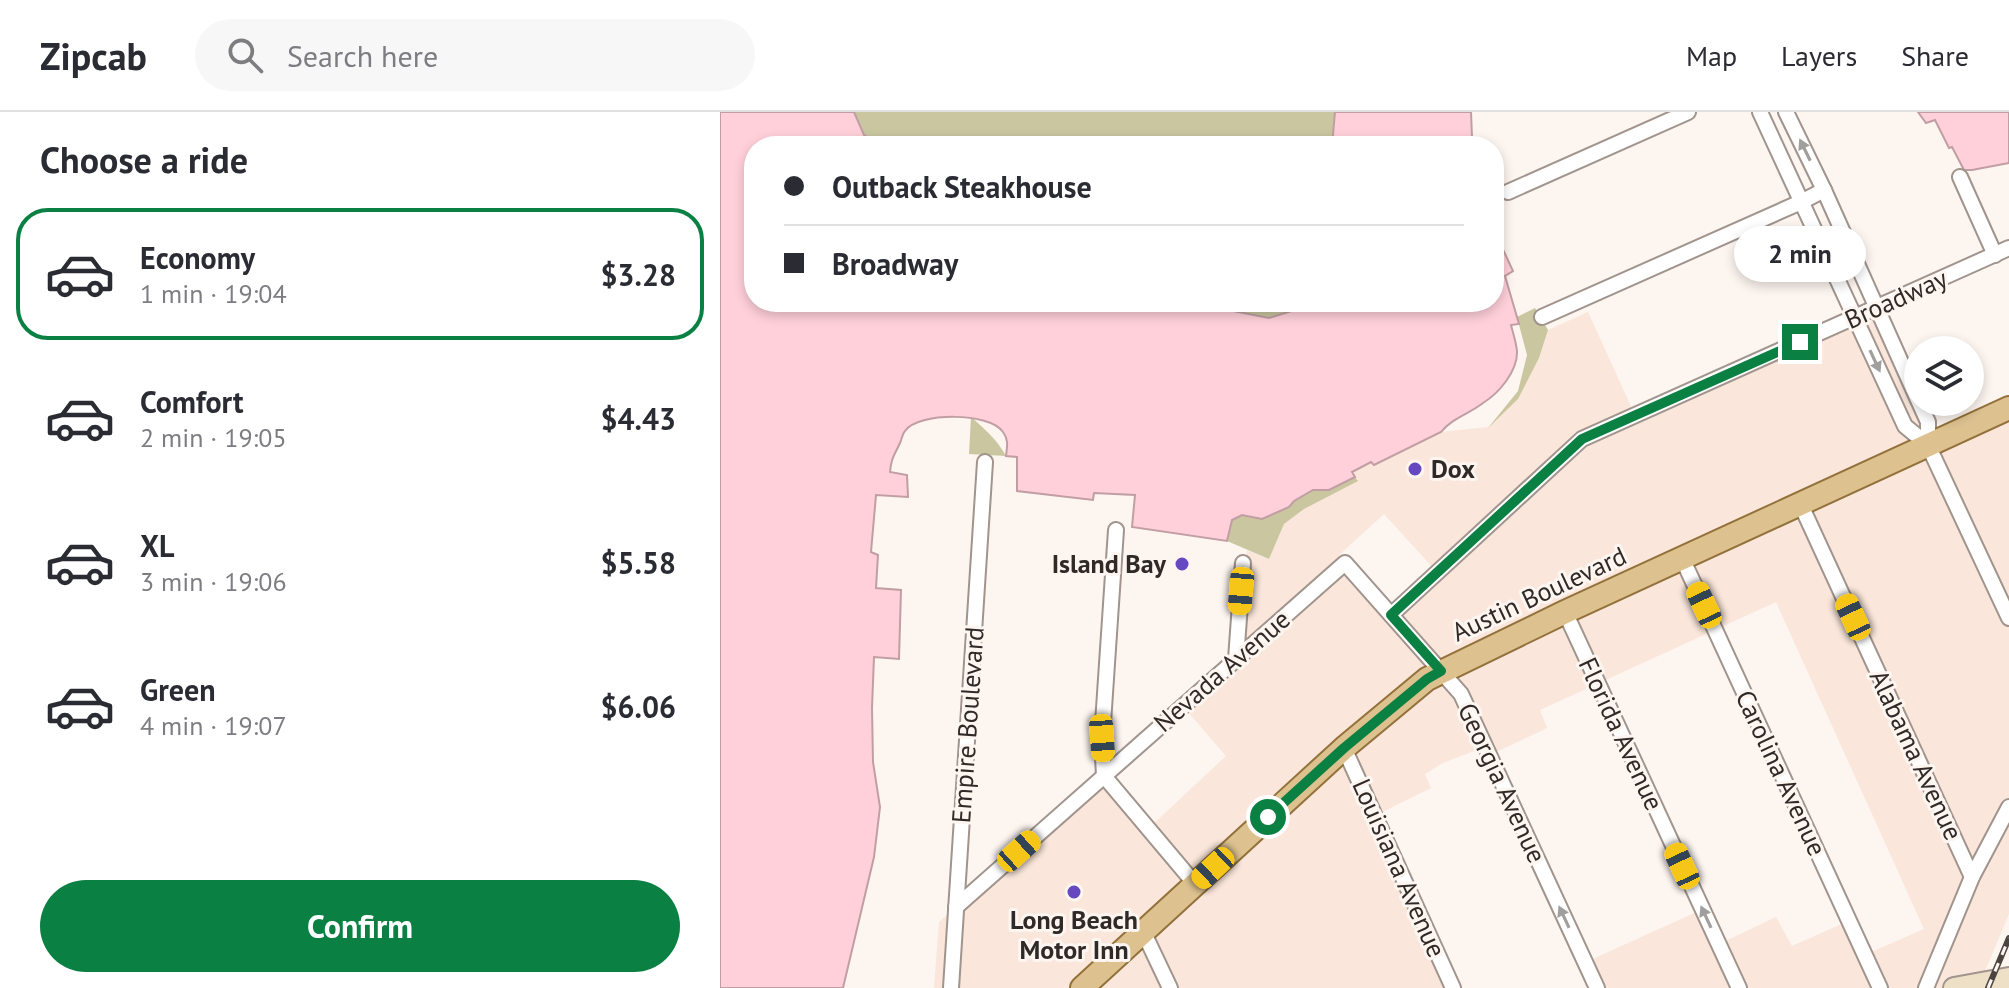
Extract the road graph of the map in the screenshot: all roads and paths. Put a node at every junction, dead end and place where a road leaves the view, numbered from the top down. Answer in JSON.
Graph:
{"nodes":[{"id":1,"x":1688,"y":112,"type":"edge"},
{"id":2,"x":1760,"y":112,"type":"edge"},
{"id":3,"x":1786,"y":112,"type":"edge"},
{"id":4,"x":1960,"y":177,"type":"dead end"},
{"id":5,"x":1824,"y":190,"type":"junction"},
{"id":6,"x":1508,"y":192,"type":"dead end"},
{"id":7,"x":1801,"y":202,"type":"junction"},
{"id":8,"x":2002,"y":251,"type":"edge"},
{"id":9,"x":1876,"y":307,"type":"junction"},
{"id":10,"x":1542,"y":317,"type":"dead end"},
{"id":11,"x":1855,"y":317,"type":"junction"},
{"id":12,"x":1904,"y":370,"type":"edge"},
{"id":13,"x":2009,"y":408,"type":"edge"},
{"id":14,"x":1925,"y":416,"type":"edge"},
{"id":15,"x":1928,"y":445,"type":"junction"},
{"id":16,"x":985,"y":462,"type":"dead end"},
{"id":17,"x":1800,"y":503,"type":"junction"},
{"id":18,"x":1116,"y":530,"type":"dead end"},
{"id":19,"x":1682,"y":558,"type":"junction"},
{"id":20,"x":1243,"y":563,"type":"dead end"},
{"id":21,"x":1345,"y":563,"type":"joint"},
{"id":22,"x":1565,"y":612,"type":"junction"},
{"id":23,"x":1391,"y":615,"type":"junction"},
{"id":24,"x":2009,"y":618,"type":"edge"},
{"id":25,"x":1236,"y":659,"type":"junction"},
{"id":26,"x":1441,"y":671,"type":"junction"},
{"id":27,"x":1344,"y":748,"type":"junction"},
{"id":28,"x":1104,"y":776,"type":"junction"},
{"id":29,"x":2009,"y":807,"type":"edge"},
{"id":30,"x":1972,"y":877,"type":"junction"},
{"id":31,"x":1195,"y":884,"type":"junction"},
{"id":32,"x":956,"y":907,"type":"junction"},
{"id":33,"x":1143,"y":931,"type":"junction"},
{"id":34,"x":2009,"y":978,"type":"edge"},
{"id":35,"x":951,"y":988,"type":"edge"},
{"id":36,"x":1082,"y":988,"type":"edge"},
{"id":37,"x":1170,"y":988,"type":"edge"},
{"id":38,"x":1453,"y":988,"type":"edge"},
{"id":39,"x":1597,"y":988,"type":"edge"},
{"id":40,"x":1739,"y":988,"type":"edge"},
{"id":41,"x":1880,"y":988,"type":"edge"},
{"id":42,"x":1926,"y":988,"type":"edge"},
{"id":43,"x":1954,"y":988,"type":"edge"}],
"edges":[{"from":1,"to":6,"type":"street"},
{"from":2,"to":7,"type":"street"},
{"from":5,"to":3,"type":"street","one_way":true},
{"from":4,"to":8,"type":"street"},
{"from":5,"to":7,"type":"street"},
{"from":5,"to":9,"type":"street"},
{"from":7,"to":10,"type":"street"},
{"from":7,"to":11,"type":"street"},
{"from":8,"to":9,"type":"street","name":"Broadway"},
{"from":9,"to":11,"type":"street","name":"Broadway"},
{"from":9,"to":12,"type":"street"},
{"from":11,"to":15,"type":"street","one_way":true},
{"from":11,"to":23,"type":"street","name":"Broadway"},
{"from":13,"to":15,"type":"main road","name":"Austin Boulevard"},
{"from":14,"to":15,"type":"street"},
{"from":15,"to":17,"type":"main road","name":"Austin Boulevard"},
{"from":15,"to":24,"type":"street"},
{"from":16,"to":32,"type":"street","name":"Empire Boulevard"},
{"from":17,"to":19,"type":"main road","name":"Austin Boulevard"},
{"from":17,"to":30,"type":"street","name":"Alabama Avenue"},
{"from":18,"to":28,"type":"street"},
{"from":19,"to":22,"type":"main road","name":"Austin Boulevard"},
{"from":19,"to":41,"type":"street","name":"Carolina Avenue"},
{"from":20,"to":25,"type":"street"},
{"from":21,"to":23,"type":"street","name":"Georgia Avenue"},
{"from":21,"to":25,"type":"street","name":"Nevada Avenue"},
{"from":22,"to":26,"type":"main road","name":"Austin Boulevard"},
{"from":40,"to":22,"type":"street","name":"Florida Avenue","one_way":true},
{"from":23,"to":26,"type":"street","name":"Georgia Avenue"},
{"from":25,"to":28,"type":"street","name":"Nevada Avenue"},
{"from":26,"to":27,"type":"main road","name":"Austin Boulevard"},
{"from":39,"to":26,"type":"street","name":"Georgia Avenue","one_way":true},
{"from":27,"to":31,"type":"main road","name":"Austin Boulevard"},
{"from":27,"to":38,"type":"street","name":"Louisiana Avenue"},
{"from":28,"to":31,"type":"street"},
{"from":28,"to":32,"type":"street","name":"Nevada Avenue"},
{"from":29,"to":30,"type":"street"},
{"from":30,"to":42,"type":"street"},
{"from":31,"to":33,"type":"main road","name":"Austin Boulevard"},
{"from":32,"to":35,"type":"street","name":"Empire Boulevard"},
{"from":33,"to":36,"type":"main road","name":"Austin Boulevard"},
{"from":33,"to":37,"type":"street"},
{"from":34,"to":43,"type":"main road"}]}
